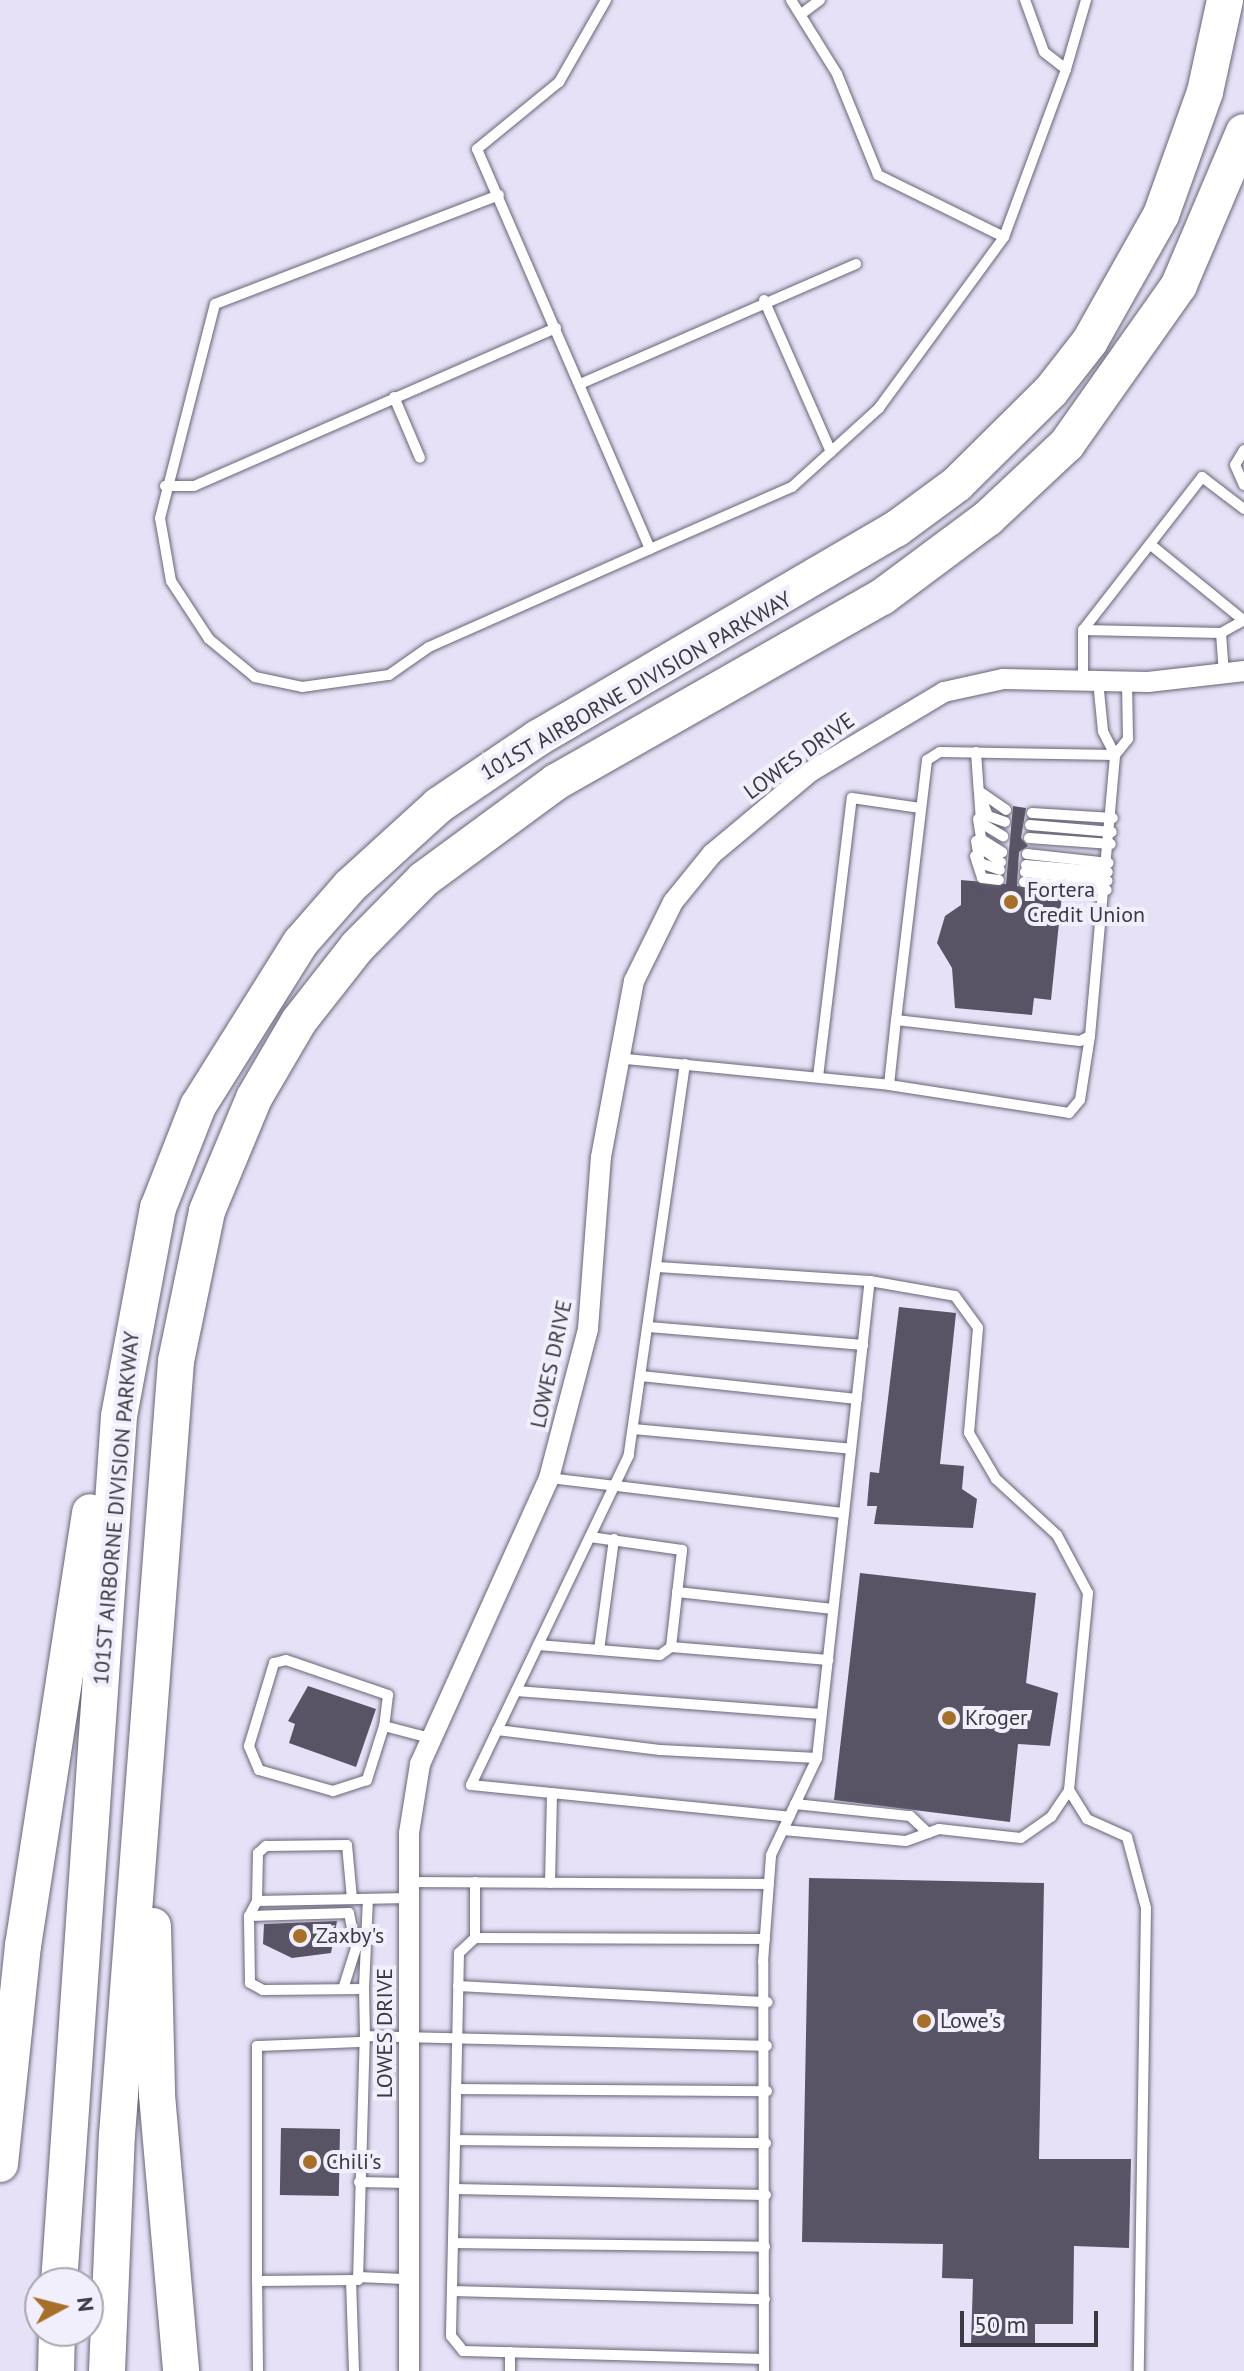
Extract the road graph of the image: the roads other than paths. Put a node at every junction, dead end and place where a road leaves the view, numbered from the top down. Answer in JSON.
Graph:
{"nodes":[{"id":1,"x":606,"y":0,"type":"edge"},
{"id":2,"x":791,"y":0,"type":"edge"},
{"id":3,"x":820,"y":0,"type":"edge"},
{"id":4,"x":1025,"y":0,"type":"edge"},
{"id":5,"x":1086,"y":0,"type":"edge"},
{"id":6,"x":1225,"y":0,"type":"edge"},
{"id":7,"x":804,"y":12,"type":"junction"},
{"id":8,"x":1066,"y":69,"type":"junction"},
{"id":9,"x":1244,"y":132,"type":"edge"},
{"id":10,"x":499,"y":195,"type":"junction"},
{"id":11,"x":1004,"y":237,"type":"junction"},
{"id":12,"x":856,"y":264,"type":"dead end"},
{"id":13,"x":764,"y":300,"type":"junction"},
{"id":14,"x":556,"y":328,"type":"junction"},
{"id":15,"x":580,"y":384,"type":"junction"},
{"id":16,"x":394,"y":397,"type":"junction"},
{"id":17,"x":1244,"y":450,"type":"edge"},
{"id":18,"x":831,"y":452,"type":"junction"},
{"id":19,"x":420,"y":458,"type":"dead end"},
{"id":20,"x":1244,"y":485,"type":"edge"},
{"id":21,"x":165,"y":486,"type":"junction"},
{"id":22,"x":1244,"y":509,"type":"edge"},
{"id":23,"x":1151,"y":545,"type":"junction"},
{"id":24,"x":650,"y":549,"type":"junction"},
{"id":25,"x":1243,"y":619,"type":"edge"},
{"id":26,"x":1083,"y":630,"type":"junction"},
{"id":27,"x":1221,"y":633,"type":"junction"},
{"id":28,"x":1234,"y":674,"type":"edge"},
{"id":29,"x":1091,"y":680,"type":"junction"},
{"id":30,"x":1127,"y":681,"type":"junction"},
{"id":31,"x":976,"y":752,"type":"junction"},
{"id":32,"x":1115,"y":755,"type":"junction"},
{"id":33,"x":979,"y":791,"type":"junction"},
{"id":34,"x":920,"y":808,"type":"junction"},
{"id":35,"x":978,"y":810,"type":"junction"},
{"id":36,"x":1006,"y":810,"type":"dead end"},
{"id":37,"x":1032,"y":813,"type":"dead end"},
{"id":38,"x":1113,"y":818,"type":"junction"},
{"id":39,"x":1005,"y":822,"type":"dead end"},
{"id":40,"x":1030,"y":825,"type":"dead end"},
{"id":41,"x":1112,"y":832,"type":"junction"},
{"id":42,"x":976,"y":836,"type":"junction"},
{"id":43,"x":1003,"y":836,"type":"dead end"},
{"id":44,"x":1029,"y":838,"type":"dead end"},
{"id":45,"x":1111,"y":844,"type":"junction"},
{"id":46,"x":1108,"y":876,"type":"junction"},
{"id":47,"x":896,"y":1020,"type":"junction"},
{"id":48,"x":1090,"y":1036,"type":"junction"},
{"id":49,"x":614,"y":1058,"type":"junction"},
{"id":50,"x":685,"y":1064,"type":"junction"},
{"id":51,"x":818,"y":1077,"type":"junction"},
{"id":52,"x":889,"y":1085,"type":"junction"},
{"id":53,"x":658,"y":1267,"type":"junction"},
{"id":54,"x":870,"y":1281,"type":"junction"},
{"id":55,"x":131,"y":1327,"type":"junction"},
{"id":56,"x":649,"y":1327,"type":"junction"},
{"id":57,"x":863,"y":1345,"type":"junction"},
{"id":58,"x":641,"y":1376,"type":"junction"},
{"id":59,"x":857,"y":1399,"type":"junction"},
{"id":60,"x":633,"y":1429,"type":"junction"},
{"id":61,"x":851,"y":1449,"type":"junction"},
{"id":62,"x":549,"y":1478,"type":"junction"},
{"id":63,"x":617,"y":1480,"type":"junction"},
{"id":64,"x":844,"y":1513,"type":"junction"},
{"id":65,"x":162,"y":1528,"type":"junction"},
{"id":66,"x":590,"y":1537,"type":"junction"},
{"id":67,"x":614,"y":1539,"type":"junction"},
{"id":68,"x":677,"y":1592,"type":"junction"},
{"id":69,"x":833,"y":1609,"type":"junction"},
{"id":70,"x":538,"y":1645,"type":"junction"},
{"id":71,"x":671,"y":1647,"type":"junction"},
{"id":72,"x":599,"y":1650,"type":"junction"},
{"id":73,"x":828,"y":1660,"type":"junction"},
{"id":74,"x":516,"y":1691,"type":"junction"},
{"id":75,"x":821,"y":1714,"type":"junction"},
{"id":76,"x":384,"y":1726,"type":"junction"},
{"id":77,"x":497,"y":1730,"type":"junction"},
{"id":78,"x":430,"y":1738,"type":"junction"},
{"id":79,"x":817,"y":1758,"type":"junction"},
{"id":80,"x":1069,"y":1790,"type":"junction"},
{"id":81,"x":552,"y":1793,"type":"junction"},
{"id":82,"x":795,"y":1804,"type":"junction"},
{"id":83,"x":789,"y":1817,"type":"junction"},
{"id":84,"x":783,"y":1830,"type":"junction"},
{"id":85,"x":933,"y":1831,"type":"junction"},
{"id":86,"x":475,"y":1882,"type":"junction"},
{"id":87,"x":550,"y":1883,"type":"junction"},
{"id":88,"x":769,"y":1884,"type":"junction"},
{"id":89,"x":409,"y":1890,"type":"junction"},
{"id":90,"x":352,"y":1899,"type":"junction"},
{"id":91,"x":368,"y":1899,"type":"junction"},
{"id":92,"x":257,"y":1901,"type":"junction"},
{"id":93,"x":249,"y":1916,"type":"junction"},
{"id":94,"x":475,"y":1938,"type":"junction"},
{"id":95,"x":765,"y":1939,"type":"junction"},
{"id":96,"x":458,"y":1986,"type":"junction"},
{"id":97,"x":343,"y":1989,"type":"junction"},
{"id":98,"x":364,"y":1989,"type":"junction"},
{"id":99,"x":768,"y":2002,"type":"junction"},
{"id":100,"x":410,"y":2036,"type":"junction"},
{"id":101,"x":363,"y":2039,"type":"junction"},
{"id":102,"x":457,"y":2039,"type":"junction"},
{"id":103,"x":767,"y":2046,"type":"junction"},
{"id":104,"x":456,"y":2089,"type":"junction"},
{"id":105,"x":767,"y":2091,"type":"junction"},
{"id":106,"x":455,"y":2140,"type":"junction"},
{"id":107,"x":766,"y":2143,"type":"junction"},
{"id":108,"x":0,"y":2164,"type":"edge"},
{"id":109,"x":359,"y":2182,"type":"junction"},
{"id":110,"x":407,"y":2183,"type":"junction"},
{"id":111,"x":454,"y":2189,"type":"junction"},
{"id":112,"x":766,"y":2195,"type":"junction"},
{"id":113,"x":453,"y":2243,"type":"junction"},
{"id":114,"x":765,"y":2247,"type":"junction"},
{"id":115,"x":60,"y":2267,"type":"edge"},
{"id":116,"x":355,"y":2278,"type":"junction"},
{"id":117,"x":404,"y":2279,"type":"junction"},
{"id":118,"x":257,"y":2281,"type":"junction"},
{"id":119,"x":452,"y":2291,"type":"junction"},
{"id":120,"x":765,"y":2299,"type":"junction"},
{"id":121,"x":177,"y":2313,"type":"junction"},
{"id":122,"x":57,"y":2347,"type":"edge"},
{"id":123,"x":510,"y":2352,"type":"junction"},
{"id":124,"x":764,"y":2365,"type":"edge"},
{"id":125,"x":56,"y":2371,"type":"edge"},
{"id":126,"x":107,"y":2371,"type":"edge"},
{"id":127,"x":181,"y":2371,"type":"edge"},
{"id":128,"x":190,"y":2371,"type":"edge"},
{"id":129,"x":258,"y":2371,"type":"edge"},
{"id":130,"x":354,"y":2371,"type":"edge"},
{"id":131,"x":409,"y":2371,"type":"edge"},
{"id":132,"x":510,"y":2371,"type":"edge"},
{"id":133,"x":1139,"y":2371,"type":"edge"}],
"edges":[{"from":1,"to":10,"type":"lane"},
{"from":2,"to":7,"type":"lane"},
{"from":3,"to":7,"type":"lane"},
{"from":4,"to":8,"type":"lane"},
{"from":5,"to":8,"type":"lane"},
{"from":6,"to":55,"type":"highway","name":"101ST AIRBORNE DIVISION PARKWAY"},
{"from":7,"to":11,"type":"lane"},
{"from":8,"to":11,"type":"lane"},
{"from":9,"to":65,"type":"highway","name":"101ST AIRBORNE DIVISION PARKWAY"},
{"from":10,"to":14,"type":"lane"},
{"from":10,"to":21,"type":"lane"},
{"from":11,"to":18,"type":"lane"},
{"from":12,"to":13,"type":"lane"},
{"from":13,"to":15,"type":"lane"},
{"from":13,"to":18,"type":"lane"},
{"from":14,"to":15,"type":"lane"},
{"from":14,"to":16,"type":"lane"},
{"from":15,"to":24,"type":"lane"},
{"from":16,"to":19,"type":"lane"},
{"from":16,"to":21,"type":"lane"},
{"from":17,"to":20,"type":"lane"},
{"from":18,"to":24,"type":"lane"},
{"from":21,"to":24,"type":"lane"},
{"from":22,"to":23,"type":"lane"},
{"from":23,"to":25,"type":"lane"},
{"from":23,"to":26,"type":"lane"},
{"from":25,"to":27,"type":"lane"},
{"from":26,"to":27,"type":"lane"},
{"from":26,"to":29,"type":"lane"},
{"from":27,"to":28,"type":"lane"},
{"from":28,"to":30,"type":"street","name":"LOWES DRIVE"},
{"from":29,"to":30,"type":"street","name":"LOWES DRIVE"},
{"from":29,"to":32,"type":"lane"},
{"from":29,"to":49,"type":"street","name":"LOWES DRIVE"},
{"from":30,"to":32,"type":"lane"},
{"from":31,"to":32,"type":"lane"},
{"from":31,"to":33,"type":"lane"},
{"from":31,"to":34,"type":"lane"},
{"from":32,"to":38,"type":"lane"},
{"from":33,"to":35,"type":"lane"},
{"from":33,"to":36,"type":"lane"},
{"from":33,"to":39,"type":"lane"},
{"from":34,"to":47,"type":"lane"},
{"from":34,"to":51,"type":"lane"},
{"from":35,"to":42,"type":"lane"},
{"from":35,"to":43,"type":"lane"},
{"from":37,"to":38,"type":"lane"},
{"from":38,"to":41,"type":"lane"},
{"from":40,"to":41,"type":"lane"},
{"from":41,"to":45,"type":"lane"},
{"from":42,"to":42,"type":"lane"},
{"from":44,"to":45,"type":"lane"},
{"from":45,"to":46,"type":"lane"},
{"from":46,"to":46,"type":"lane"},
{"from":46,"to":48,"type":"lane"},
{"from":47,"to":48,"type":"lane"},
{"from":47,"to":52,"type":"lane"},
{"from":48,"to":52,"type":"lane"},
{"from":49,"to":50,"type":"lane"},
{"from":49,"to":62,"type":"street","name":"LOWES DRIVE"},
{"from":50,"to":51,"type":"lane"},
{"from":50,"to":53,"type":"lane"},
{"from":51,"to":52,"type":"lane"},
{"from":53,"to":54,"type":"lane"},
{"from":53,"to":56,"type":"lane"},
{"from":54,"to":57,"type":"lane"},
{"from":54,"to":80,"type":"lane"},
{"from":55,"to":108,"type":"highway"},
{"from":55,"to":115,"type":"highway","name":"101ST AIRBORNE DIVISION PARKWAY"},
{"from":56,"to":57,"type":"lane"},
{"from":56,"to":58,"type":"lane"},
{"from":57,"to":59,"type":"lane"},
{"from":58,"to":59,"type":"lane"},
{"from":58,"to":60,"type":"lane"},
{"from":59,"to":61,"type":"lane"},
{"from":60,"to":61,"type":"lane"},
{"from":60,"to":63,"type":"lane"},
{"from":61,"to":64,"type":"lane"},
{"from":62,"to":63,"type":"lane"},
{"from":62,"to":78,"type":"street","name":"LOWES DRIVE"},
{"from":63,"to":64,"type":"lane"},
{"from":63,"to":66,"type":"lane"},
{"from":64,"to":69,"type":"lane"},
{"from":65,"to":121,"type":"highway"},
{"from":65,"to":126,"type":"highway","name":"101ST AIRBORNE DIVISION PARKWAY"},
{"from":66,"to":67,"type":"lane"},
{"from":66,"to":70,"type":"lane"},
{"from":67,"to":68,"type":"lane"},
{"from":67,"to":72,"type":"lane"},
{"from":68,"to":69,"type":"lane"},
{"from":68,"to":71,"type":"lane"},
{"from":69,"to":73,"type":"lane"},
{"from":70,"to":72,"type":"lane"},
{"from":70,"to":74,"type":"lane"},
{"from":71,"to":72,"type":"lane"},
{"from":71,"to":73,"type":"lane"},
{"from":73,"to":75,"type":"lane"},
{"from":74,"to":75,"type":"lane"},
{"from":74,"to":77,"type":"lane"},
{"from":75,"to":79,"type":"lane"},
{"from":76,"to":76,"type":"lane"},
{"from":76,"to":78,"type":"lane"},
{"from":77,"to":79,"type":"lane"},
{"from":77,"to":81,"type":"lane"},
{"from":78,"to":89,"type":"street","name":"LOWES DRIVE"},
{"from":79,"to":82,"type":"lane"},
{"from":80,"to":85,"type":"lane"},
{"from":80,"to":133,"type":"lane"},
{"from":81,"to":83,"type":"lane"},
{"from":81,"to":87,"type":"lane"},
{"from":82,"to":83,"type":"lane"},
{"from":82,"to":85,"type":"lane"},
{"from":83,"to":84,"type":"lane"},
{"from":84,"to":85,"type":"lane"},
{"from":84,"to":88,"type":"lane"},
{"from":86,"to":87,"type":"lane"},
{"from":86,"to":89,"type":"lane"},
{"from":86,"to":94,"type":"lane"},
{"from":87,"to":88,"type":"lane"},
{"from":88,"to":95,"type":"lane"},
{"from":89,"to":91,"type":"lane"},
{"from":89,"to":100,"type":"street","name":"LOWES DRIVE"},
{"from":90,"to":91,"type":"lane"},
{"from":90,"to":92,"type":"lane"},
{"from":90,"to":92,"type":"lane"},
{"from":91,"to":98,"type":"lane"},
{"from":92,"to":93,"type":"lane"},
{"from":93,"to":97,"type":"lane"},
{"from":93,"to":97,"type":"lane"},
{"from":94,"to":95,"type":"lane"},
{"from":94,"to":96,"type":"lane"},
{"from":95,"to":99,"type":"lane"},
{"from":96,"to":99,"type":"lane"},
{"from":96,"to":102,"type":"lane"},
{"from":97,"to":98,"type":"lane"},
{"from":98,"to":101,"type":"lane"},
{"from":99,"to":103,"type":"lane"},
{"from":100,"to":101,"type":"lane"},
{"from":100,"to":102,"type":"lane"},
{"from":100,"to":110,"type":"street","name":"LOWES DRIVE"},
{"from":101,"to":109,"type":"lane"},
{"from":101,"to":118,"type":"lane"},
{"from":102,"to":103,"type":"lane"},
{"from":102,"to":104,"type":"lane"},
{"from":103,"to":105,"type":"lane"},
{"from":104,"to":105,"type":"lane"},
{"from":104,"to":106,"type":"lane"},
{"from":105,"to":107,"type":"lane"},
{"from":106,"to":107,"type":"lane"},
{"from":106,"to":111,"type":"lane"},
{"from":107,"to":112,"type":"lane"},
{"from":109,"to":110,"type":"lane"},
{"from":109,"to":116,"type":"lane"},
{"from":110,"to":117,"type":"street","name":"LOWES DRIVE"},
{"from":111,"to":112,"type":"lane"},
{"from":111,"to":113,"type":"lane"},
{"from":112,"to":114,"type":"lane"},
{"from":113,"to":114,"type":"lane"},
{"from":113,"to":119,"type":"lane"},
{"from":114,"to":120,"type":"lane"},
{"from":116,"to":117,"type":"lane"},
{"from":116,"to":118,"type":"lane"},
{"from":116,"to":130,"type":"lane"},
{"from":117,"to":131,"type":"street","name":"LOWES DRIVE"},
{"from":118,"to":129,"type":"lane"},
{"from":119,"to":120,"type":"lane"},
{"from":119,"to":123,"type":"lane"},
{"from":120,"to":124,"type":"lane"},
{"from":121,"to":127,"type":"highway"},
{"from":121,"to":128,"type":"highway"},
{"from":122,"to":125,"type":"highway"},
{"from":123,"to":124,"type":"lane"},
{"from":123,"to":132,"type":"lane"}]}
